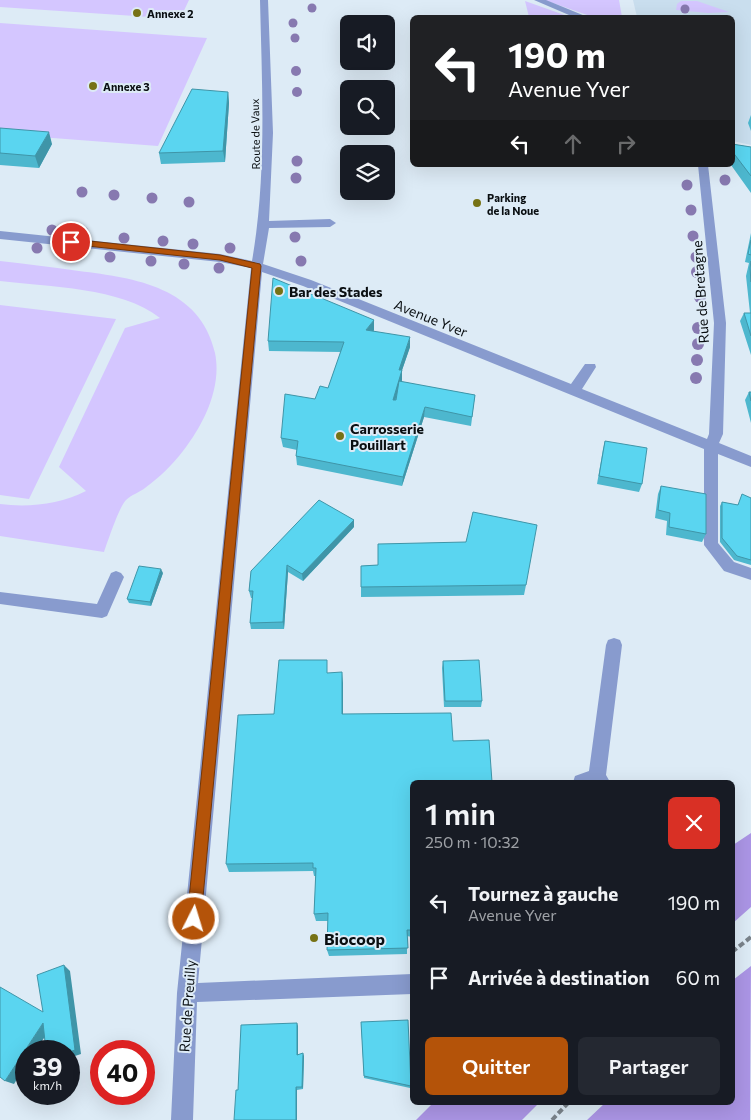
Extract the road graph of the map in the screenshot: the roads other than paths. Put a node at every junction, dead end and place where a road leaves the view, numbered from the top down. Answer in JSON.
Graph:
{"nodes":[{"id":1,"x":264,"y":0,"type":"edge"},
{"id":2,"x":538,"y":0,"type":"edge"},
{"id":3,"x":578,"y":15,"type":"edge"},
{"id":4,"x":703,"y":167,"type":"edge"},
{"id":5,"x":330,"y":223,"type":"dead end"},
{"id":6,"x":264,"y":225,"type":"junction"},
{"id":7,"x":0,"y":235,"type":"edge"},
{"id":8,"x":257,"y":266,"type":"junction"},
{"id":9,"x":590,"y":367,"type":"dead end"},
{"id":10,"x":573,"y":391,"type":"junction"},
{"id":11,"x":711,"y":446,"type":"junction"},
{"id":12,"x":751,"y":462,"type":"edge"},
{"id":13,"x":751,"y":574,"type":"edge"},
{"id":14,"x":116,"y":577,"type":"dead end"},
{"id":15,"x":0,"y":598,"type":"edge"},
{"id":16,"x":614,"y":645,"type":"dead end"},
{"id":17,"x":593,"y":780,"type":"edge"},
{"id":18,"x":410,"y":984,"type":"edge"},
{"id":19,"x":187,"y":993,"type":"junction"},
{"id":20,"x":182,"y":1120,"type":"edge"}],
"edges":[{"from":1,"to":6,"type":"street","name":"Route de Vaux"},
{"from":2,"to":3,"type":"street"},
{"from":4,"to":11,"type":"street","name":"Rue de Bretagne"},
{"from":5,"to":6,"type":"street"},
{"from":6,"to":8,"type":"street","name":"Route de Vaux"},
{"from":7,"to":8,"type":"street","name":"Avenue Yver"},
{"from":8,"to":10,"type":"street","name":"Avenue Yver"},
{"from":8,"to":19,"type":"street","name":"Rue de Preuilly"},
{"from":9,"to":10,"type":"street"},
{"from":10,"to":11,"type":"street","name":"Avenue Yver"},
{"from":11,"to":12,"type":"street","name":"Avenue Yver"},
{"from":11,"to":13,"type":"street","name":"Rue de Bretagne"},
{"from":14,"to":15,"type":"street"},
{"from":16,"to":17,"type":"street"},
{"from":18,"to":19,"type":"street"},
{"from":19,"to":20,"type":"street","name":"Rue de Preuilly"}]}
